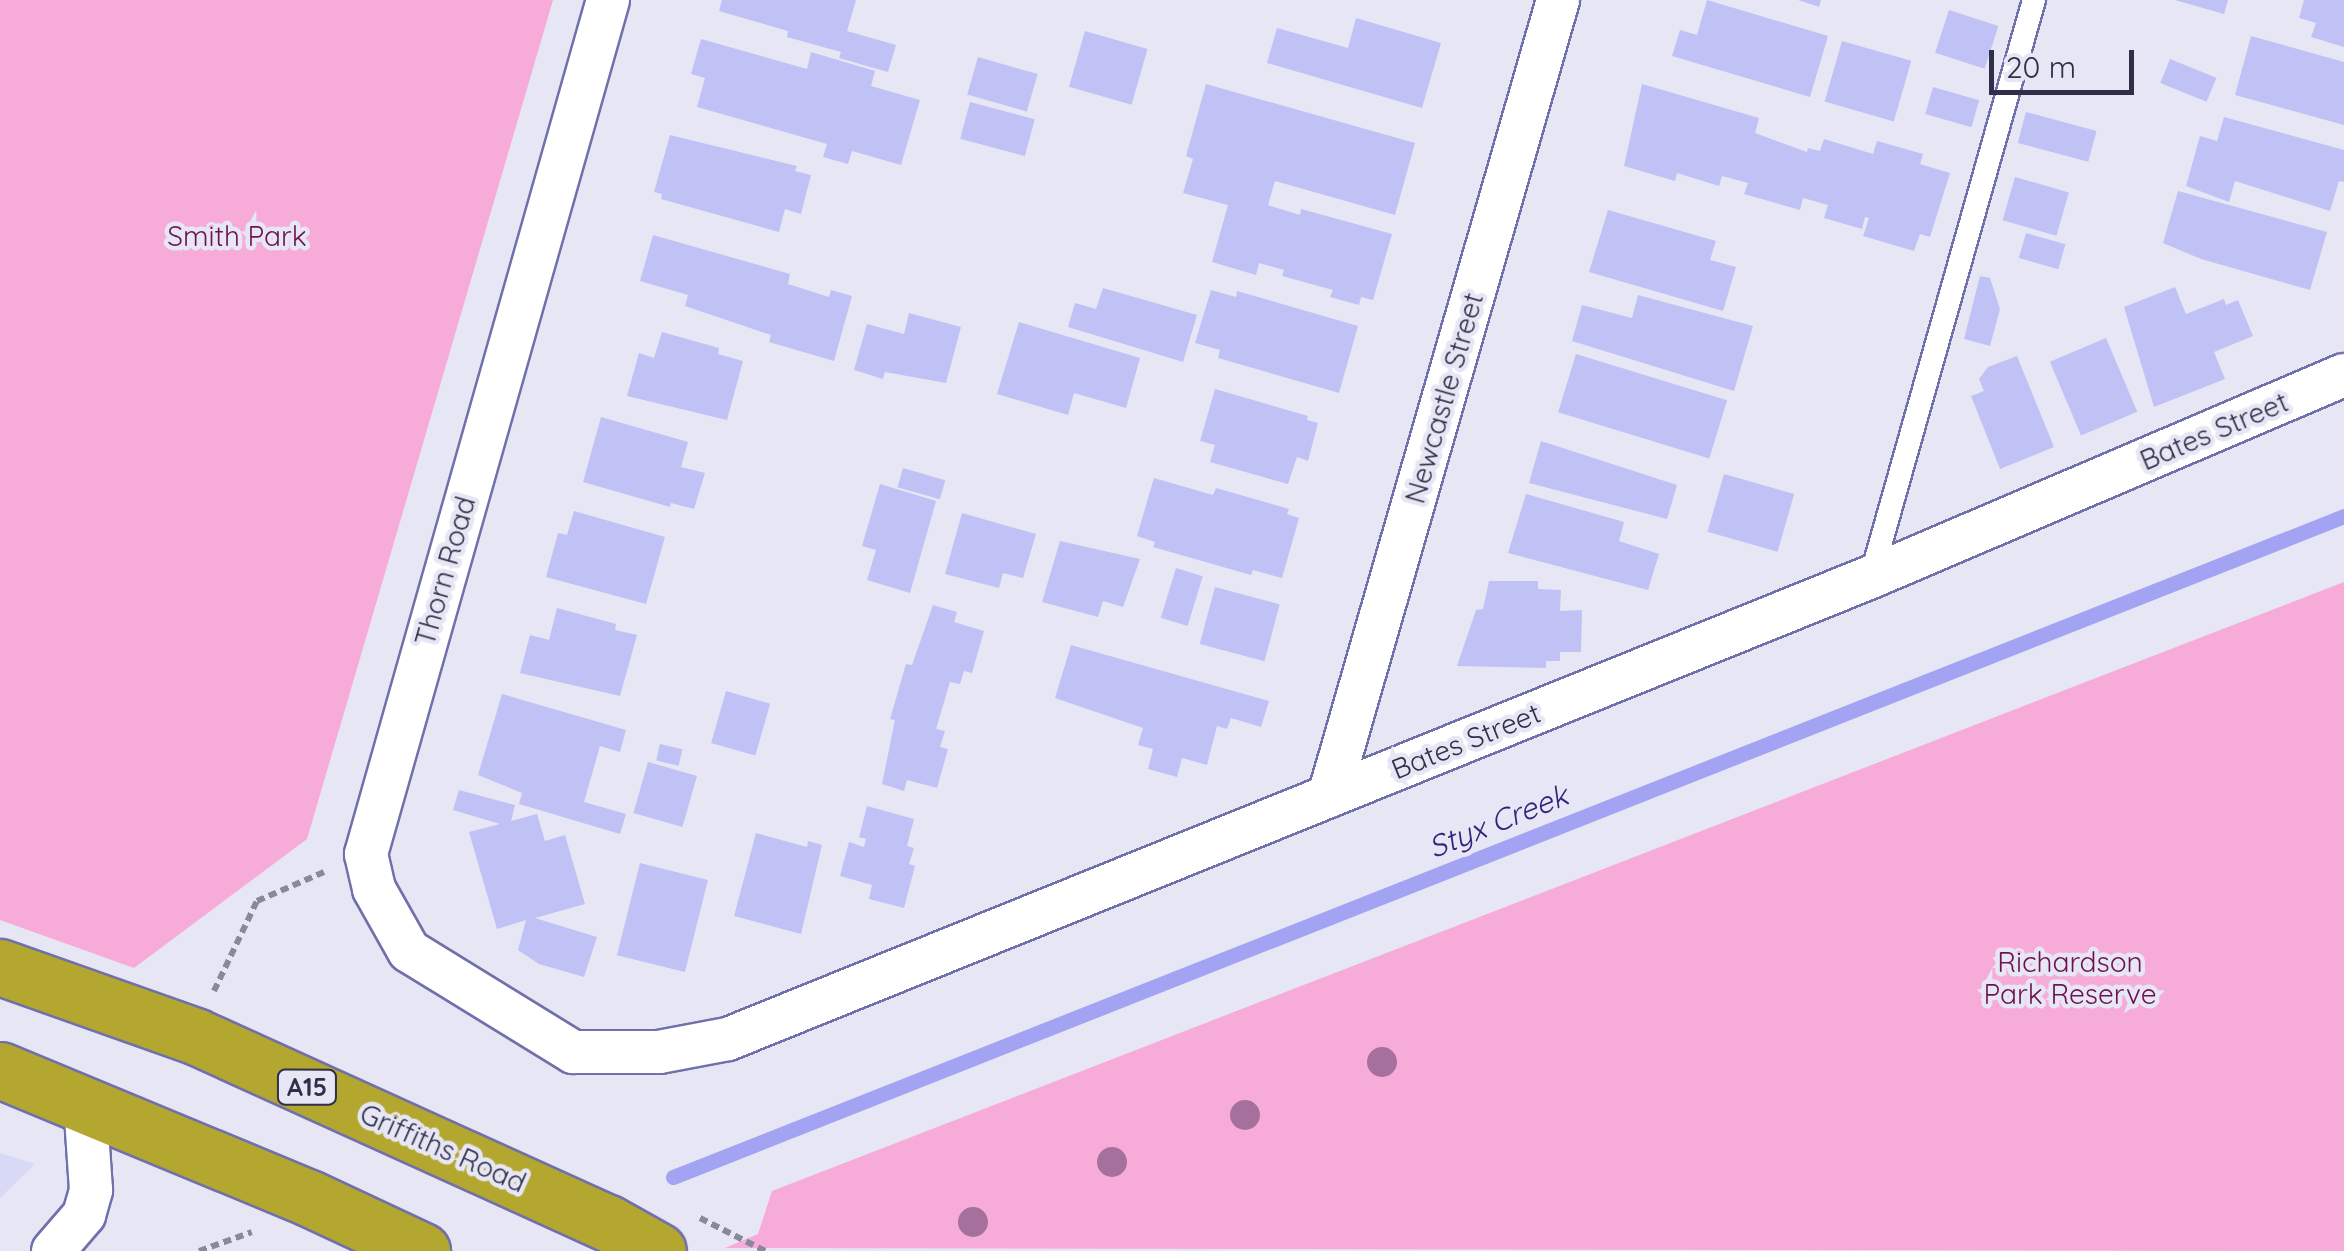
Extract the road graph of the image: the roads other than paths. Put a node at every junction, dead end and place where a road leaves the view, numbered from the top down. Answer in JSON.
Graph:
{"nodes":[{"id":1,"x":608,"y":0,"type":"edge"},
{"id":2,"x":1558,"y":0,"type":"edge"},
{"id":3,"x":2034,"y":0,"type":"edge"},
{"id":4,"x":2344,"y":376,"type":"edge"},
{"id":5,"x":1871,"y":577,"type":"junction"},
{"id":6,"x":1330,"y":796,"type":"junction"},
{"id":7,"x":0,"y":967,"type":"edge"},
{"id":8,"x":573,"y":1052,"type":"joint"},
{"id":9,"x":0,"y":1070,"type":"edge"},
{"id":10,"x":85,"y":1103,"type":"junction"},
{"id":11,"x":53,"y":1251,"type":"edge"},
{"id":12,"x":422,"y":1251,"type":"edge"},
{"id":13,"x":658,"y":1251,"type":"edge"}],
"edges":[{"from":1,"to":8,"type":"street","name":"Thorn Road"},
{"from":2,"to":6,"type":"street","name":"Newcastle Street"},
{"from":3,"to":5,"type":"lane"},
{"from":4,"to":5,"type":"street","name":"Bates Street"},
{"from":5,"to":6,"type":"street","name":"Bates Street"},
{"from":6,"to":8,"type":"street","name":"Bates Street"},
{"from":7,"to":13,"type":"highway","name":"Griffiths Road","number":"A15"},
{"from":9,"to":10,"type":"highway"},
{"from":10,"to":11,"type":"street"},
{"from":10,"to":12,"type":"highway"}]}
